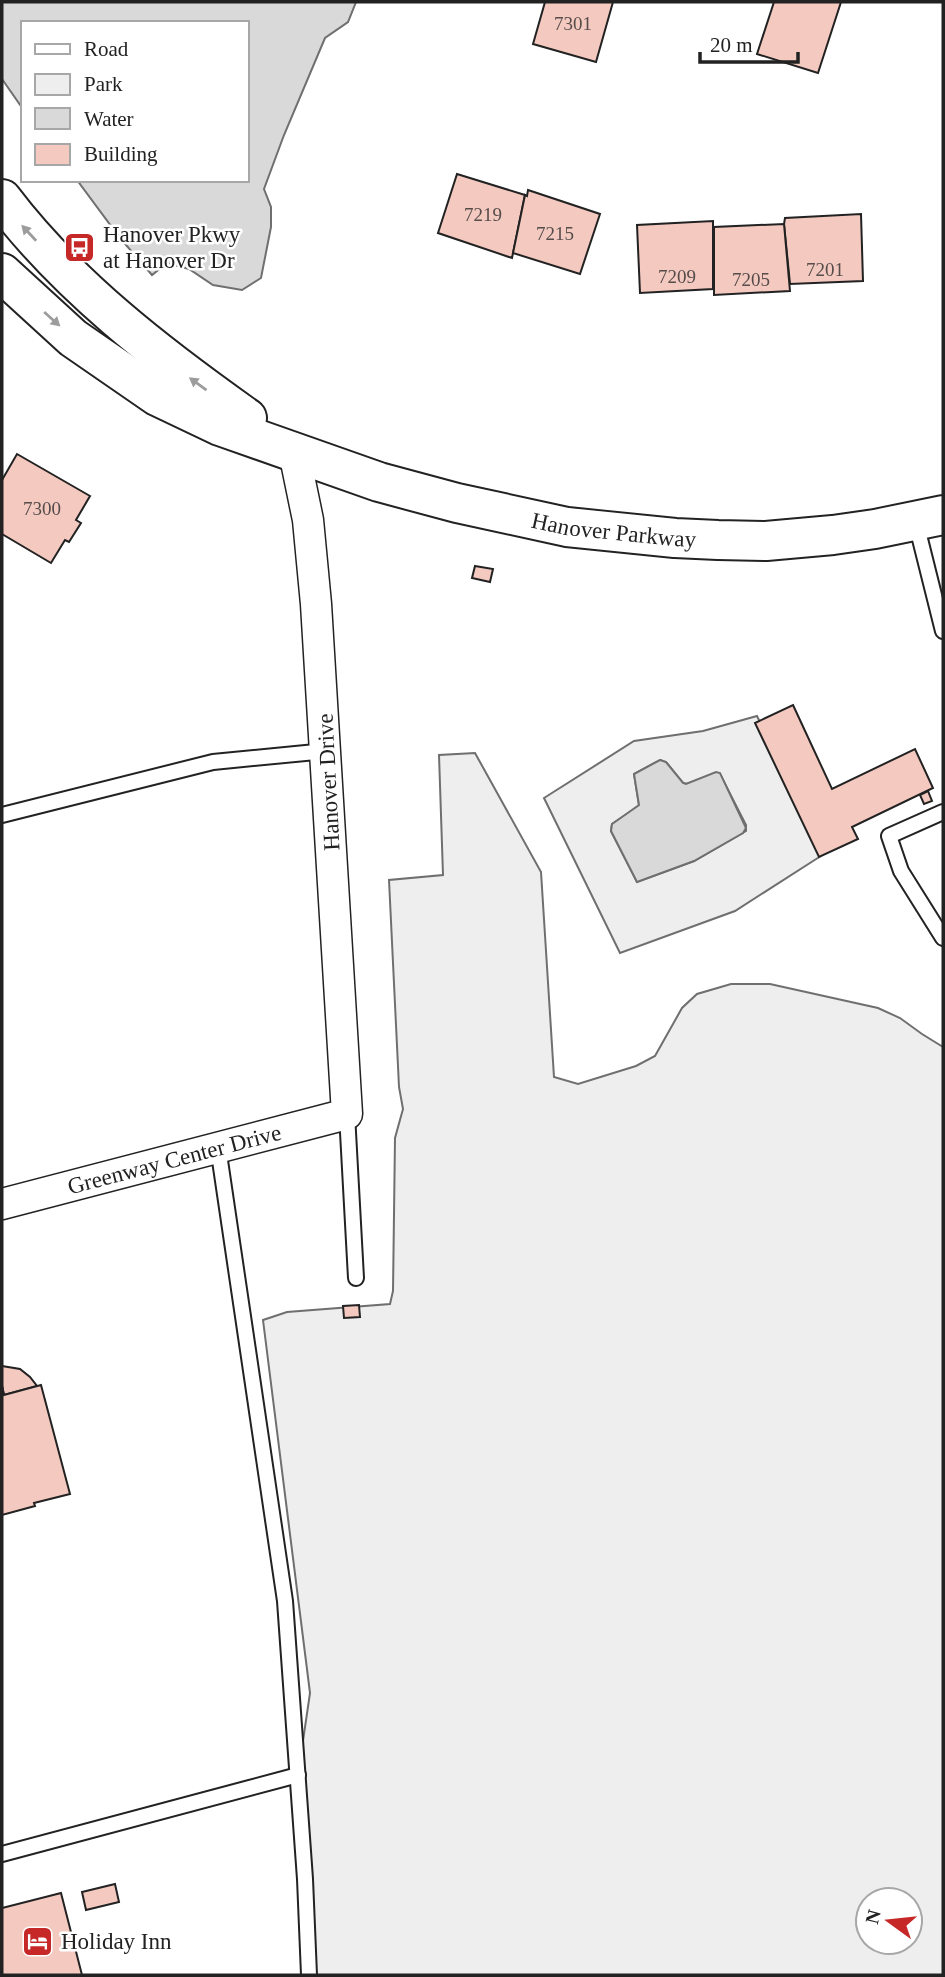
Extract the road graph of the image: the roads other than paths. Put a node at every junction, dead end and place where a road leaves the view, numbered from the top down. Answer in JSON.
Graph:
{"nodes":[{"id":1,"x":2,"y":199,"type":"edge"},
{"id":2,"x":2,"y":273,"type":"edge"},
{"id":3,"x":294,"y":452,"type":"junction"},
{"id":4,"x":930,"y":518,"type":"edge"},
{"id":5,"x":943,"y":631,"type":"edge"},
{"id":6,"x":326,"y":751,"type":"junction"},
{"id":7,"x":943,"y":812,"type":"edge"},
{"id":8,"x":2,"y":815,"type":"edge"},
{"id":9,"x":943,"y":938,"type":"edge"},
{"id":10,"x":347,"y":1114,"type":"junction"},
{"id":11,"x":218,"y":1147,"type":"junction"},
{"id":12,"x":2,"y":1202,"type":"edge"},
{"id":13,"x":356,"y":1278,"type":"dead end"},
{"id":14,"x":298,"y":1775,"type":"junction"},
{"id":15,"x":2,"y":1854,"type":"edge"},
{"id":16,"x":309,"y":1975,"type":"edge"}],
"edges":[{"from":3,"to":1,"type":"street","name":"Hanover Parkway","one_way":true},
{"from":2,"to":3,"type":"street","name":"Hanover Parkway","one_way":true},
{"from":3,"to":4,"type":"street","name":"Hanover Parkway"},
{"from":3,"to":6,"type":"street","name":"Hanover Drive"},
{"from":4,"to":5,"type":"lane"},
{"from":6,"to":8,"type":"lane"},
{"from":6,"to":10,"type":"street","name":"Hanover Drive"},
{"from":7,"to":9,"type":"lane"},
{"from":10,"to":11,"type":"street","name":"Greenway Center Drive"},
{"from":10,"to":13,"type":"lane"},
{"from":11,"to":12,"type":"street","name":"Greenway Center Drive"},
{"from":11,"to":14,"type":"lane"},
{"from":14,"to":15,"type":"lane"},
{"from":14,"to":16,"type":"lane"}]}
